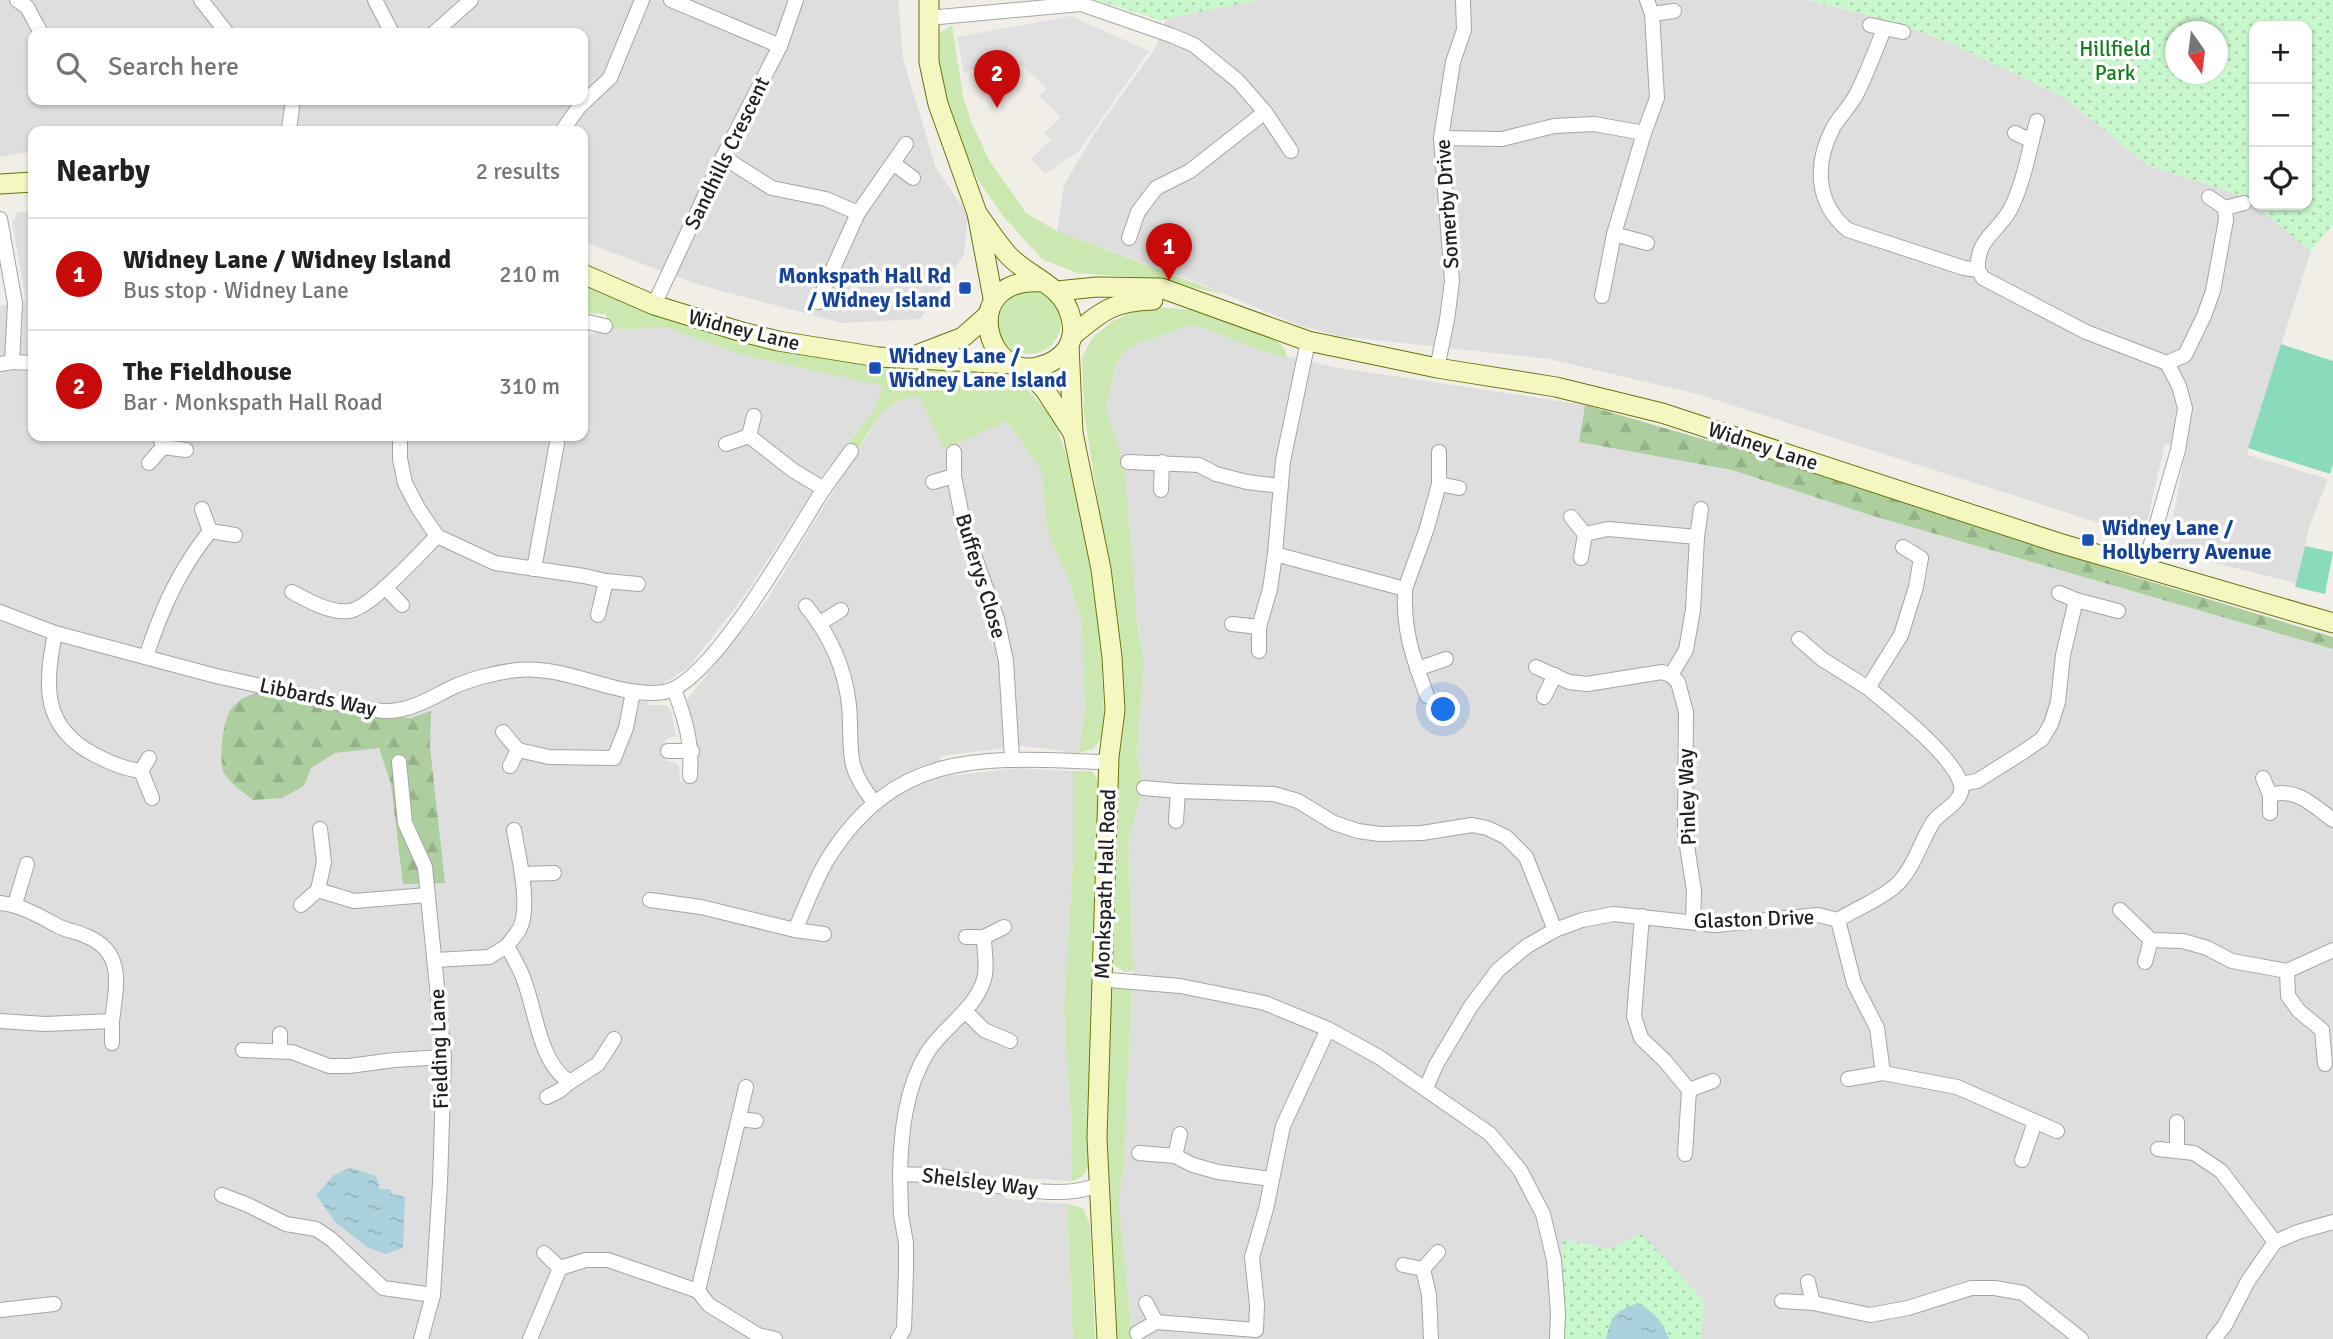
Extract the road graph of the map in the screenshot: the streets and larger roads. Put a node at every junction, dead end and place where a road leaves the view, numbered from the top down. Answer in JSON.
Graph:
{"nodes":[{"id":1,"x":17,"y":0,"type":"edge"},
{"id":2,"x":201,"y":0,"type":"edge"},
{"id":3,"x":376,"y":0,"type":"edge"},
{"id":4,"x":471,"y":0,"type":"edge"},
{"id":5,"x":642,"y":0,"type":"edge"},
{"id":6,"x":671,"y":0,"type":"edge"},
{"id":7,"x":796,"y":0,"type":"edge"},
{"id":8,"x":1463,"y":0,"type":"edge"},
{"id":9,"x":1649,"y":7,"type":"edge"},
{"id":10,"x":928,"y":9,"type":"edge"},
{"id":11,"x":1674,"y":11,"type":"dead end"},
{"id":12,"x":38,"y":28,"type":"edge"},
{"id":13,"x":223,"y":28,"type":"edge"},
{"id":14,"x":389,"y":28,"type":"edge"},
{"id":15,"x":440,"y":28,"type":"edge"},
{"id":16,"x":1903,"y":32,"type":"dead end"},
{"id":17,"x":780,"y":47,"type":"junction"},
{"id":18,"x":588,"y":99,"type":"edge"},
{"id":19,"x":292,"y":105,"type":"edge"},
{"id":20,"x":581,"y":105,"type":"edge"},
{"id":21,"x":1265,"y":112,"type":"junction"},
{"id":22,"x":2038,"y":121,"type":"dead end"},
{"id":23,"x":290,"y":126,"type":"edge"},
{"id":24,"x":566,"y":126,"type":"edge"},
{"id":25,"x":1644,"y":133,"type":"junction"},
{"id":26,"x":2015,"y":133,"type":"dead end"},
{"id":27,"x":1441,"y":138,"type":"junction"},
{"id":28,"x":2032,"y":141,"type":"junction"},
{"id":29,"x":906,"y":144,"type":"dead end"},
{"id":30,"x":1291,"y":151,"type":"dead end"},
{"id":31,"x":723,"y":156,"type":"junction"},
{"id":32,"x":893,"y":163,"type":"junction"},
{"id":33,"x":913,"y":177,"type":"dead end"},
{"id":34,"x":28,"y":181,"type":"edge"},
{"id":35,"x":0,"y":184,"type":"edge"},
{"id":36,"x":2209,"y":197,"type":"dead end"},
{"id":37,"x":2244,"y":203,"type":"dead end"},
{"id":38,"x":2225,"y":208,"type":"junction"},
{"id":39,"x":977,"y":213,"type":"junction"},
{"id":40,"x":858,"y":214,"type":"junction"},
{"id":41,"x":0,"y":219,"type":"edge"},
{"id":42,"x":1615,"y":234,"type":"junction"},
{"id":43,"x":1129,"y":239,"type":"dead end"},
{"id":44,"x":1647,"y":243,"type":"dead end"},
{"id":45,"x":1978,"y":270,"type":"junction"},
{"id":46,"x":588,"y":276,"type":"edge"},
{"id":47,"x":1050,"y":286,"type":"junction"},
{"id":48,"x":1602,"y":296,"type":"dead end"},
{"id":49,"x":1186,"y":298,"type":"junction"},
{"id":50,"x":817,"y":302,"type":"dead end"},
{"id":51,"x":654,"y":305,"type":"junction"},
{"id":52,"x":990,"y":307,"type":"junction"},
{"id":53,"x":588,"y":322,"type":"edge"},
{"id":54,"x":605,"y":326,"type":"dead end"},
{"id":55,"x":1071,"y":341,"type":"junction"},
{"id":56,"x":1308,"y":341,"type":"junction"},
{"id":57,"x":912,"y":357,"type":"junction"},
{"id":58,"x":6,"y":363,"type":"edge"},
{"id":59,"x":28,"y":363,"type":"edge"},
{"id":60,"x":2167,"y":363,"type":"junction"},
{"id":61,"x":1019,"y":367,"type":"junction"},
{"id":62,"x":1437,"y":368,"type":"junction"},
{"id":63,"x":754,"y":416,"type":"dead end"},
{"id":64,"x":1073,"y":433,"type":"junction"},
{"id":65,"x":749,"y":436,"type":"junction"},
{"id":66,"x":162,"y":441,"type":"edge"},
{"id":67,"x":400,"y":441,"type":"edge"},
{"id":68,"x":557,"y":441,"type":"edge"},
{"id":69,"x":726,"y":444,"type":"dead end"},
{"id":70,"x":187,"y":450,"type":"dead end"},
{"id":71,"x":851,"y":451,"type":"dead end"},
{"id":72,"x":954,"y":452,"type":"dead end"},
{"id":73,"x":1439,"y":452,"type":"dead end"},
{"id":74,"x":1128,"y":462,"type":"dead end"},
{"id":75,"x":1162,"y":462,"type":"junction"},
{"id":76,"x":149,"y":463,"type":"dead end"},
{"id":77,"x":954,"y":476,"type":"junction"},
{"id":78,"x":933,"y":482,"type":"dead end"},
{"id":79,"x":1439,"y":484,"type":"junction"},
{"id":80,"x":1280,"y":486,"type":"junction"},
{"id":81,"x":1459,"y":488,"type":"dead end"},
{"id":82,"x":824,"y":489,"type":"junction"},
{"id":83,"x":1161,"y":490,"type":"dead end"},
{"id":84,"x":202,"y":509,"type":"dead end"},
{"id":85,"x":1701,"y":509,"type":"dead end"},
{"id":86,"x":1571,"y":517,"type":"dead end"},
{"id":87,"x":210,"y":531,"type":"junction"},
{"id":88,"x":1585,"y":534,"type":"junction"},
{"id":89,"x":235,"y":535,"type":"dead end"},
{"id":90,"x":437,"y":536,"type":"junction"},
{"id":91,"x":1697,"y":537,"type":"junction"},
{"id":92,"x":1903,"y":547,"type":"dead end"},
{"id":93,"x":1275,"y":554,"type":"junction"},
{"id":94,"x":1581,"y":558,"type":"dead end"},
{"id":95,"x":2144,"y":568,"type":"junction"},
{"id":96,"x":534,"y":569,"type":"junction"},
{"id":97,"x":606,"y":581,"type":"junction"},
{"id":98,"x":638,"y":584,"type":"dead end"},
{"id":99,"x":385,"y":587,"type":"junction"},
{"id":100,"x":1405,"y":589,"type":"junction"},
{"id":101,"x":292,"y":592,"type":"dead end"},
{"id":102,"x":2059,"y":593,"type":"dead end"},
{"id":103,"x":2076,"y":600,"type":"junction"},
{"id":104,"x":402,"y":605,"type":"dead end"},
{"id":105,"x":806,"y":606,"type":"dead end"},
{"id":106,"x":841,"y":610,"type":"dead end"},
{"id":107,"x":2118,"y":611,"type":"dead end"},
{"id":108,"x":0,"y":612,"type":"edge"},
{"id":109,"x":598,"y":615,"type":"dead end"},
{"id":110,"x":820,"y":623,"type":"junction"},
{"id":111,"x":2333,"y":623,"type":"edge"},
{"id":112,"x":1232,"y":624,"type":"dead end"},
{"id":113,"x":1259,"y":626,"type":"junction"},
{"id":114,"x":55,"y":633,"type":"junction"},
{"id":115,"x":1799,"y":639,"type":"dead end"},
{"id":116,"x":1259,"y":651,"type":"dead end"},
{"id":117,"x":146,"y":657,"type":"junction"},
{"id":118,"x":1446,"y":659,"type":"dead end"},
{"id":119,"x":1536,"y":667,"type":"dead end"},
{"id":120,"x":1417,"y":669,"type":"junction"},
{"id":121,"x":1671,"y":674,"type":"junction"},
{"id":122,"x":1555,"y":675,"type":"junction"},
{"id":123,"x":1868,"y":688,"type":"junction"},
{"id":124,"x":674,"y":689,"type":"junction"},
{"id":125,"x":633,"y":692,"type":"junction"},
{"id":126,"x":1427,"y":696,"type":"dead end"},
{"id":127,"x":1544,"y":697,"type":"dead end"},
{"id":128,"x":503,"y":732,"type":"dead end"},
{"id":129,"x":518,"y":750,"type":"junction"},
{"id":130,"x":667,"y":751,"type":"dead end"},
{"id":131,"x":692,"y":751,"type":"junction"},
{"id":132,"x":1110,"y":757,"type":"junction"},
{"id":133,"x":1012,"y":760,"type":"junction"},
{"id":134,"x":399,"y":762,"type":"dead end"},
{"id":135,"x":510,"y":766,"type":"dead end"},
{"id":136,"x":690,"y":776,"type":"dead end"},
{"id":137,"x":2263,"y":778,"type":"dead end"},
{"id":138,"x":1961,"y":784,"type":"junction"},
{"id":139,"x":1144,"y":788,"type":"dead end"},
{"id":140,"x":1178,"y":791,"type":"junction"},
{"id":141,"x":2270,"y":795,"type":"junction"},
{"id":142,"x":152,"y":798,"type":"dead end"},
{"id":143,"x":874,"y":802,"type":"junction"},
{"id":144,"x":2270,"y":813,"type":"dead end"},
{"id":145,"x":2333,"y":820,"type":"edge"},
{"id":146,"x":1176,"y":821,"type":"dead end"},
{"id":147,"x":320,"y":829,"type":"dead end"},
{"id":148,"x":514,"y":830,"type":"dead end"},
{"id":149,"x":27,"y":864,"type":"dead end"},
{"id":150,"x":554,"y":873,"type":"dead end"},
{"id":151,"x":522,"y":874,"type":"junction"},
{"id":152,"x":318,"y":890,"type":"junction"},
{"id":153,"x":427,"y":895,"type":"junction"},
{"id":154,"x":650,"y":900,"type":"dead end"},
{"id":155,"x":7,"y":904,"type":"edge"},
{"id":156,"x":301,"y":905,"type":"dead end"},
{"id":157,"x":2120,"y":910,"type":"dead end"},
{"id":158,"x":1642,"y":916,"type":"junction"},
{"id":159,"x":1838,"y":920,"type":"junction"},
{"id":160,"x":1693,"y":922,"type":"junction"},
{"id":161,"x":1004,"y":927,"type":"dead end"},
{"id":162,"x":795,"y":930,"type":"junction"},
{"id":163,"x":1555,"y":930,"type":"junction"},
{"id":164,"x":824,"y":934,"type":"dead end"},
{"id":165,"x":966,"y":937,"type":"dead end"},
{"id":166,"x":984,"y":937,"type":"junction"},
{"id":167,"x":2151,"y":940,"type":"junction"},
{"id":168,"x":507,"y":946,"type":"junction"},
{"id":169,"x":2333,"y":950,"type":"edge"},
{"id":170,"x":435,"y":960,"type":"junction"},
{"id":171,"x":2145,"y":962,"type":"dead end"},
{"id":172,"x":2287,"y":971,"type":"junction"},
{"id":173,"x":1102,"y":974,"type":"junction"},
{"id":174,"x":965,"y":1012,"type":"junction"},
{"id":175,"x":0,"y":1021,"type":"edge"},
{"id":176,"x":112,"y":1021,"type":"junction"},
{"id":177,"x":2328,"y":1026,"type":"edge"},
{"id":178,"x":1328,"y":1029,"type":"junction"},
{"id":179,"x":280,"y":1034,"type":"dead end"},
{"id":180,"x":614,"y":1039,"type":"dead end"},
{"id":181,"x":1010,"y":1041,"type":"dead end"},
{"id":182,"x":112,"y":1043,"type":"dead end"},
{"id":183,"x":243,"y":1050,"type":"dead end"},
{"id":184,"x":280,"y":1050,"type":"junction"},
{"id":185,"x":444,"y":1057,"type":"junction"},
{"id":186,"x":2325,"y":1064,"type":"dead end"},
{"id":187,"x":1883,"y":1073,"type":"junction"},
{"id":188,"x":1849,"y":1079,"type":"dead end"},
{"id":189,"x":1713,"y":1081,"type":"dead end"},
{"id":190,"x":570,"y":1082,"type":"junction"},
{"id":191,"x":746,"y":1087,"type":"dead end"},
{"id":192,"x":1426,"y":1088,"type":"junction"},
{"id":193,"x":1689,"y":1090,"type":"junction"},
{"id":194,"x":547,"y":1097,"type":"dead end"},
{"id":195,"x":740,"y":1119,"type":"junction"},
{"id":196,"x":756,"y":1121,"type":"dead end"},
{"id":197,"x":2035,"y":1122,"type":"junction"},
{"id":198,"x":2177,"y":1122,"type":"dead end"},
{"id":199,"x":2057,"y":1131,"type":"dead end"},
{"id":200,"x":1180,"y":1134,"type":"dead end"},
{"id":201,"x":2158,"y":1149,"type":"dead end"},
{"id":202,"x":2177,"y":1150,"type":"junction"},
{"id":203,"x":1139,"y":1153,"type":"dead end"},
{"id":204,"x":1685,"y":1154,"type":"dead end"},
{"id":205,"x":1175,"y":1156,"type":"junction"},
{"id":206,"x":2022,"y":1160,"type":"dead end"},
{"id":207,"x":901,"y":1174,"type":"junction"},
{"id":208,"x":1271,"y":1179,"type":"junction"},
{"id":209,"x":1099,"y":1184,"type":"junction"},
{"id":210,"x":222,"y":1195,"type":"dead end"},
{"id":211,"x":2333,"y":1222,"type":"edge"},
{"id":212,"x":2275,"y":1242,"type":"junction"},
{"id":213,"x":1438,"y":1252,"type":"dead end"},
{"id":214,"x":544,"y":1253,"type":"dead end"},
{"id":215,"x":1403,"y":1265,"type":"dead end"},
{"id":216,"x":560,"y":1268,"type":"junction"},
{"id":217,"x":1423,"y":1269,"type":"junction"},
{"id":218,"x":1808,"y":1282,"type":"dead end"},
{"id":219,"x":698,"y":1291,"type":"junction"},
{"id":220,"x":433,"y":1295,"type":"junction"},
{"id":221,"x":1782,"y":1301,"type":"dead end"},
{"id":222,"x":1146,"y":1303,"type":"dead end"},
{"id":223,"x":1813,"y":1303,"type":"junction"},
{"id":224,"x":54,"y":1304,"type":"dead end"},
{"id":225,"x":0,"y":1310,"type":"edge"},
{"id":226,"x":1156,"y":1322,"type":"junction"},
{"id":227,"x":1137,"y":1333,"type":"dead end"},
{"id":228,"x":1255,"y":1335,"type":"edge"},
{"id":229,"x":421,"y":1339,"type":"edge"},
{"id":230,"x":530,"y":1339,"type":"edge"},
{"id":231,"x":775,"y":1339,"type":"edge"},
{"id":232,"x":898,"y":1339,"type":"edge"},
{"id":233,"x":1107,"y":1339,"type":"edge"},
{"id":234,"x":1431,"y":1339,"type":"edge"},
{"id":235,"x":1557,"y":1339,"type":"edge"},
{"id":236,"x":2081,"y":1339,"type":"edge"},
{"id":237,"x":2214,"y":1339,"type":"edge"}],
"edges":[{"from":1,"to":12,"type":"street"},
{"from":2,"to":13,"type":"street"},
{"from":3,"to":14,"type":"street"},
{"from":4,"to":15,"type":"street"},
{"from":5,"to":18,"type":"street"},
{"from":6,"to":17,"type":"street"},
{"from":7,"to":17,"type":"street","name":"Sandhills Crescent"},
{"from":8,"to":27,"type":"street","name":"Somerby Drive"},
{"from":9,"to":11,"type":"street"},
{"from":9,"to":25,"type":"street"},
{"from":10,"to":21,"type":"street"},
{"from":10,"to":39,"type":"street"},
{"from":16,"to":45,"type":"street"},
{"from":17,"to":31,"type":"street","name":"Sandhills Crescent"},
{"from":19,"to":23,"type":"street"},
{"from":20,"to":24,"type":"street"},
{"from":21,"to":30,"type":"street"},
{"from":21,"to":43,"type":"street"},
{"from":22,"to":28,"type":"street"},
{"from":25,"to":27,"type":"street"},
{"from":25,"to":42,"type":"street"},
{"from":26,"to":28,"type":"street"},
{"from":27,"to":62,"type":"street","name":"Somerby Drive"},
{"from":28,"to":45,"type":"street"},
{"from":29,"to":32,"type":"street"},
{"from":31,"to":40,"type":"street"},
{"from":31,"to":51,"type":"street","name":"Sandhills Crescent"},
{"from":32,"to":33,"type":"street"},
{"from":32,"to":40,"type":"street"},
{"from":34,"to":35,"type":"street"},
{"from":36,"to":38,"type":"street"},
{"from":37,"to":38,"type":"street"},
{"from":38,"to":60,"type":"street"},
{"from":39,"to":47,"type":"street"},
{"from":39,"to":52,"type":"street"},
{"from":40,"to":50,"type":"street"},
{"from":41,"to":58,"type":"street"},
{"from":42,"to":44,"type":"street"},
{"from":42,"to":48,"type":"street"},
{"from":45,"to":60,"type":"street"},
{"from":46,"to":51,"type":"street","name":"Widney Lane"},
{"from":47,"to":49,"type":"street","name":"Widney Lane"},
{"from":47,"to":52,"type":"street"},
{"from":47,"to":55,"type":"street"},
{"from":49,"to":55,"type":"street","name":"Widney Lane"},
{"from":49,"to":56,"type":"street","name":"Widney Lane"},
{"from":51,"to":57,"type":"street","name":"Widney Lane"},
{"from":52,"to":57,"type":"street","name":"Widney Lane"},
{"from":52,"to":61,"type":"street"},
{"from":53,"to":54,"type":"street"},
{"from":55,"to":61,"type":"street"},
{"from":55,"to":64,"type":"street","name":"Monkspath Hall Road"},
{"from":56,"to":62,"type":"street","name":"Widney Lane"},
{"from":56,"to":80,"type":"street"},
{"from":57,"to":61,"type":"street","name":"Widney Lane"},
{"from":58,"to":59,"type":"street"},
{"from":60,"to":95,"type":"street"},
{"from":61,"to":64,"type":"street","name":"Monkspath Hall Road"},
{"from":62,"to":95,"type":"street","name":"Widney Lane"},
{"from":63,"to":65,"type":"street"},
{"from":64,"to":132,"type":"street","name":"Monkspath Hall Road"},
{"from":65,"to":69,"type":"street"},
{"from":65,"to":82,"type":"street"},
{"from":66,"to":70,"type":"street"},
{"from":66,"to":76,"type":"street"},
{"from":67,"to":90,"type":"street"},
{"from":68,"to":96,"type":"street"},
{"from":71,"to":82,"type":"street"},
{"from":72,"to":77,"type":"street","name":"Bufferys Close"},
{"from":73,"to":79,"type":"street"},
{"from":74,"to":75,"type":"street"},
{"from":75,"to":80,"type":"street"},
{"from":75,"to":83,"type":"street"},
{"from":77,"to":78,"type":"street"},
{"from":77,"to":133,"type":"street","name":"Bufferys Close"},
{"from":79,"to":81,"type":"street"},
{"from":79,"to":100,"type":"street"},
{"from":80,"to":93,"type":"street"},
{"from":82,"to":124,"type":"street"},
{"from":84,"to":87,"type":"street"},
{"from":85,"to":91,"type":"street"},
{"from":86,"to":88,"type":"street"},
{"from":87,"to":89,"type":"street"},
{"from":87,"to":117,"type":"street"},
{"from":88,"to":91,"type":"street"},
{"from":88,"to":94,"type":"street"},
{"from":90,"to":96,"type":"street"},
{"from":90,"to":99,"type":"street"},
{"from":91,"to":121,"type":"street"},
{"from":92,"to":123,"type":"street"},
{"from":93,"to":100,"type":"street"},
{"from":93,"to":113,"type":"street"},
{"from":95,"to":111,"type":"street","name":"Widney Lane"},
{"from":96,"to":97,"type":"street"},
{"from":97,"to":98,"type":"street"},
{"from":97,"to":109,"type":"street"},
{"from":99,"to":101,"type":"street"},
{"from":99,"to":104,"type":"street"},
{"from":100,"to":120,"type":"street"},
{"from":102,"to":103,"type":"street"},
{"from":103,"to":107,"type":"street"},
{"from":103,"to":138,"type":"street"},
{"from":105,"to":110,"type":"street"},
{"from":106,"to":110,"type":"street"},
{"from":108,"to":114,"type":"street","name":"Libbards Way"},
{"from":110,"to":143,"type":"street"},
{"from":112,"to":113,"type":"street"},
{"from":113,"to":116,"type":"street"},
{"from":114,"to":117,"type":"street","name":"Libbards Way"},
{"from":114,"to":142,"type":"street"},
{"from":115,"to":123,"type":"street"},
{"from":117,"to":125,"type":"street","name":"Libbards Way"},
{"from":118,"to":120,"type":"street"},
{"from":119,"to":122,"type":"street"},
{"from":120,"to":126,"type":"street"},
{"from":121,"to":122,"type":"street"},
{"from":121,"to":160,"type":"street","name":"Pinley Way"},
{"from":122,"to":127,"type":"street"},
{"from":123,"to":138,"type":"street"},
{"from":124,"to":125,"type":"street","name":"Libbards Way"},
{"from":124,"to":131,"type":"street"},
{"from":125,"to":129,"type":"street"},
{"from":128,"to":129,"type":"street"},
{"from":129,"to":135,"type":"street"},
{"from":130,"to":131,"type":"street"},
{"from":131,"to":136,"type":"street"},
{"from":132,"to":133,"type":"street"},
{"from":132,"to":173,"type":"street","name":"Monkspath Hall Road"},
{"from":133,"to":143,"type":"street"},
{"from":134,"to":153,"type":"street","name":"Fielding Lane"},
{"from":137,"to":141,"type":"street"},
{"from":138,"to":159,"type":"street","name":"Glaston Drive"},
{"from":139,"to":140,"type":"street"},
{"from":140,"to":146,"type":"street"},
{"from":140,"to":163,"type":"street"},
{"from":141,"to":144,"type":"street"},
{"from":141,"to":145,"type":"street"},
{"from":143,"to":162,"type":"street"},
{"from":147,"to":152,"type":"street"},
{"from":148,"to":151,"type":"street"},
{"from":149,"to":155,"type":"street"},
{"from":150,"to":151,"type":"street"},
{"from":151,"to":168,"type":"street"},
{"from":152,"to":153,"type":"street"},
{"from":152,"to":156,"type":"street"},
{"from":153,"to":170,"type":"street","name":"Fielding Lane"},
{"from":154,"to":162,"type":"street"},
{"from":155,"to":176,"type":"street"},
{"from":157,"to":167,"type":"street"},
{"from":158,"to":160,"type":"street","name":"Glaston Drive"},
{"from":158,"to":163,"type":"street","name":"Glaston Drive"},
{"from":158,"to":193,"type":"street"},
{"from":159,"to":160,"type":"street","name":"Glaston Drive"},
{"from":159,"to":187,"type":"street"},
{"from":161,"to":166,"type":"street"},
{"from":162,"to":164,"type":"street"},
{"from":163,"to":192,"type":"street","name":"Glaston Drive"},
{"from":165,"to":166,"type":"street"},
{"from":166,"to":174,"type":"street"},
{"from":167,"to":171,"type":"street"},
{"from":167,"to":172,"type":"street"},
{"from":168,"to":170,"type":"street"},
{"from":168,"to":190,"type":"street"},
{"from":169,"to":172,"type":"street"},
{"from":170,"to":185,"type":"street","name":"Fielding Lane"},
{"from":172,"to":177,"type":"street"},
{"from":173,"to":178,"type":"street"},
{"from":173,"to":209,"type":"street","name":"Monkspath Hall Road"},
{"from":174,"to":181,"type":"street"},
{"from":174,"to":207,"type":"street"},
{"from":175,"to":176,"type":"street"},
{"from":176,"to":182,"type":"street"},
{"from":177,"to":186,"type":"street"},
{"from":178,"to":192,"type":"street"},
{"from":178,"to":208,"type":"street"},
{"from":179,"to":184,"type":"street"},
{"from":180,"to":190,"type":"street"},
{"from":183,"to":184,"type":"street"},
{"from":184,"to":185,"type":"street"},
{"from":185,"to":220,"type":"street","name":"Fielding Lane"},
{"from":187,"to":188,"type":"street"},
{"from":187,"to":197,"type":"street"},
{"from":189,"to":193,"type":"street"},
{"from":190,"to":194,"type":"street"},
{"from":191,"to":195,"type":"street"},
{"from":192,"to":235,"type":"street"},
{"from":193,"to":204,"type":"street"},
{"from":195,"to":196,"type":"street"},
{"from":195,"to":219,"type":"street"},
{"from":197,"to":199,"type":"street"},
{"from":197,"to":206,"type":"street"},
{"from":198,"to":202,"type":"street"},
{"from":200,"to":205,"type":"street"},
{"from":201,"to":202,"type":"street"},
{"from":202,"to":212,"type":"street"},
{"from":203,"to":205,"type":"street"},
{"from":205,"to":208,"type":"street"},
{"from":207,"to":209,"type":"street","name":"Shelsley Way"},
{"from":207,"to":232,"type":"street","name":"Shelsley Way"},
{"from":208,"to":228,"type":"street"},
{"from":209,"to":233,"type":"street","name":"Monkspath Hall Road"},
{"from":210,"to":220,"type":"street"},
{"from":211,"to":212,"type":"street"},
{"from":212,"to":237,"type":"street"},
{"from":213,"to":217,"type":"street"},
{"from":214,"to":216,"type":"street"},
{"from":215,"to":217,"type":"street"},
{"from":216,"to":219,"type":"street"},
{"from":216,"to":230,"type":"street"},
{"from":217,"to":234,"type":"street"},
{"from":218,"to":223,"type":"street"},
{"from":219,"to":231,"type":"street"},
{"from":220,"to":229,"type":"street","name":"Fielding Lane"},
{"from":221,"to":223,"type":"street"},
{"from":222,"to":226,"type":"street"},
{"from":223,"to":236,"type":"street"},
{"from":224,"to":225,"type":"street"},
{"from":226,"to":227,"type":"street"},
{"from":226,"to":228,"type":"street"}]}
